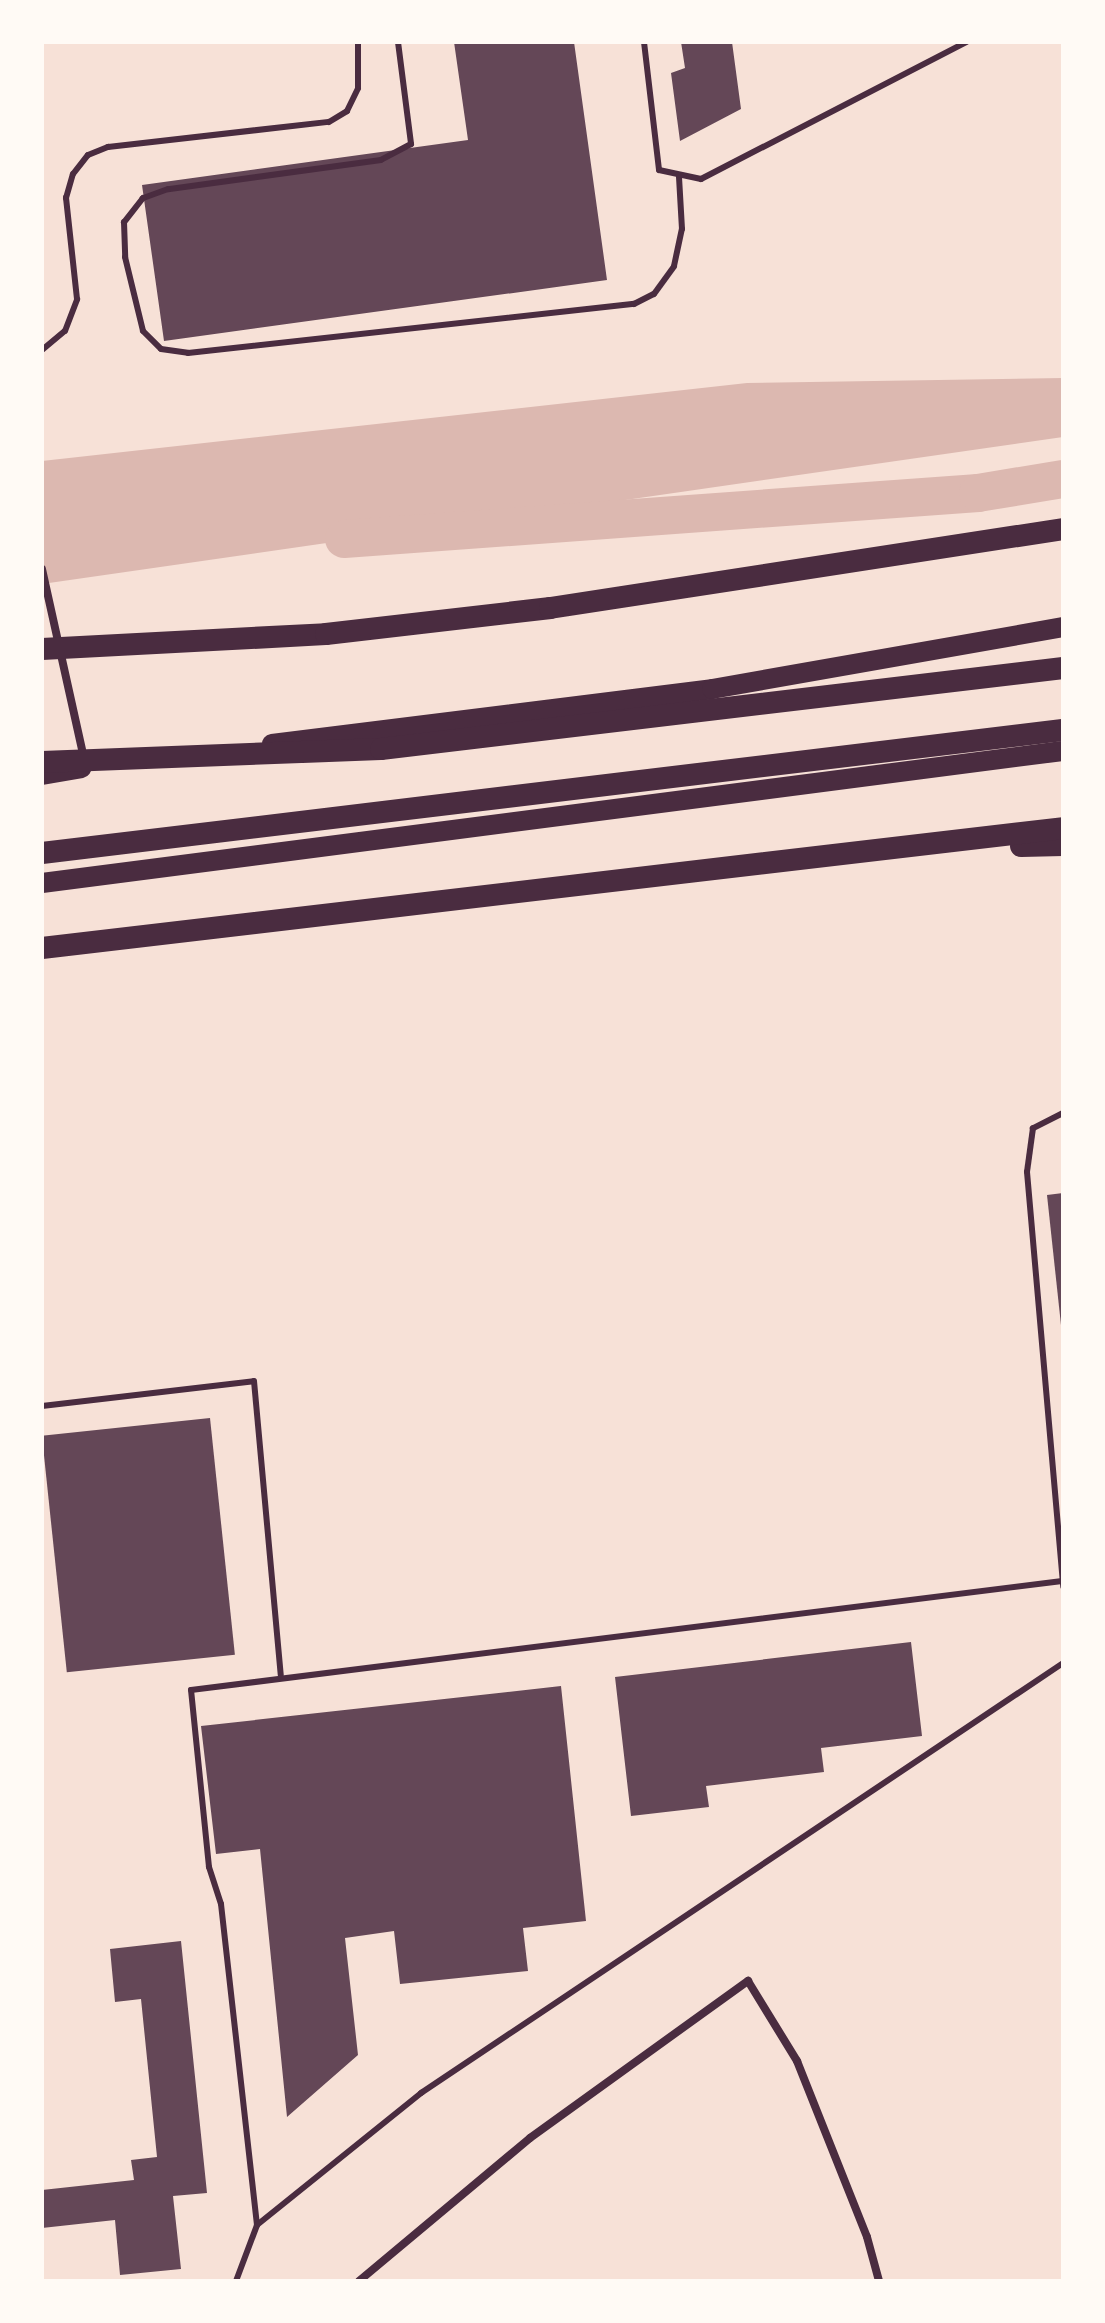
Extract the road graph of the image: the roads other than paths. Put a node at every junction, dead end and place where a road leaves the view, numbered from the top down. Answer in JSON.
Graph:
{"nodes":[{"id":1,"x":358,"y":42,"type":"edge"},
{"id":2,"x":398,"y":42,"type":"edge"},
{"id":3,"x":644,"y":42,"type":"edge"},
{"id":4,"x":967,"y":42,"type":"edge"},
{"id":5,"x":679,"y":177,"type":"junction"},
{"id":6,"x":42,"y":350,"type":"edge"},
{"id":7,"x":1063,"y":529,"type":"edge"},
{"id":8,"x":42,"y":569,"type":"edge"},
{"id":9,"x":1063,"y":627,"type":"edge"},
{"id":10,"x":42,"y":649,"type":"edge"},
{"id":11,"x":1063,"y":668,"type":"edge"},
{"id":12,"x":1063,"y":730,"type":"edge"},
{"id":13,"x":1063,"y":751,"type":"edge"},
{"id":14,"x":42,"y":762,"type":"edge"},
{"id":15,"x":85,"y":768,"type":"junction"},
{"id":16,"x":42,"y":775,"type":"edge"},
{"id":17,"x":1063,"y":828,"type":"edge"},
{"id":18,"x":1063,"y":845,"type":"edge"},
{"id":19,"x":904,"y":847,"type":"junction"},
{"id":20,"x":42,"y":853,"type":"edge"},
{"id":21,"x":42,"y":883,"type":"edge"},
{"id":22,"x":42,"y":948,"type":"edge"},
{"id":23,"x":1063,"y":1113,"type":"edge"},
{"id":24,"x":42,"y":1406,"type":"edge"},
{"id":25,"x":1062,"y":1583,"type":"edge"},
{"id":26,"x":1063,"y":1663,"type":"edge"},
{"id":27,"x":281,"y":1675,"type":"junction"},
{"id":28,"x":257,"y":2225,"type":"junction"},
{"id":29,"x":236,"y":2281,"type":"edge"},
{"id":30,"x":359,"y":2281,"type":"edge"},
{"id":31,"x":879,"y":2281,"type":"edge"}],
"edges":[{"from":1,"to":6,"type":"lane"},
{"from":2,"to":5,"type":"lane"},
{"from":3,"to":5,"type":"lane"},
{"from":4,"to":5,"type":"lane"},
{"from":7,"to":10,"type":"highway"},
{"from":8,"to":15,"type":"street"},
{"from":9,"to":15,"type":"main road"},
{"from":11,"to":14,"type":"highway"},
{"from":12,"to":20,"type":"highway"},
{"from":13,"to":21,"type":"main road"},
{"from":15,"to":16,"type":"main road"},
{"from":17,"to":19,"type":"highway"},
{"from":18,"to":19,"type":"highway"},
{"from":19,"to":22,"type":"highway"},
{"from":23,"to":25,"type":"lane"},
{"from":24,"to":27,"type":"lane"},
{"from":25,"to":27,"type":"lane"},
{"from":26,"to":28,"type":"lane"},
{"from":27,"to":28,"type":"lane"},
{"from":28,"to":29,"type":"lane"},
{"from":30,"to":31,"type":"street"}]}
